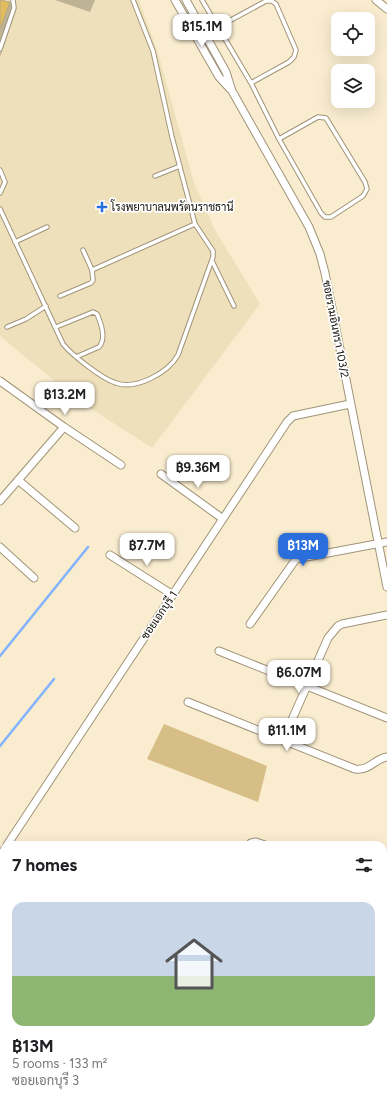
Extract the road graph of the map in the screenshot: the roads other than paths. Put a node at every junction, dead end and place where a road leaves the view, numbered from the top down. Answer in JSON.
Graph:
{"nodes":[{"id":1,"x":13,"y":0,"type":"edge"},
{"id":2,"x":134,"y":0,"type":"edge"},
{"id":3,"x":176,"y":0,"type":"edge"},
{"id":4,"x":186,"y":0,"type":"edge"},
{"id":5,"x":202,"y":0,"type":"edge"},
{"id":6,"x":376,"y":0,"type":"edge"},
{"id":7,"x":387,"y":9,"type":"edge"},
{"id":8,"x":218,"y":27,"type":"junction"},
{"id":9,"x":0,"y":49,"type":"edge"},
{"id":10,"x":251,"y":83,"type":"junction"},
{"id":11,"x":232,"y":91,"type":"junction"},
{"id":12,"x":279,"y":139,"type":"junction"},
{"id":13,"x":180,"y":166,"type":"junction"},
{"id":14,"x":0,"y":170,"type":"edge"},
{"id":15,"x":155,"y":176,"type":"dead end"},
{"id":16,"x":0,"y":193,"type":"edge"},
{"id":17,"x":0,"y":209,"type":"edge"},
{"id":18,"x":195,"y":224,"type":"junction"},
{"id":19,"x":46,"y":227,"type":"dead end"},
{"id":20,"x":15,"y":242,"type":"junction"},
{"id":21,"x":83,"y":250,"type":"dead end"},
{"id":22,"x":212,"y":261,"type":"junction"},
{"id":23,"x":92,"y":270,"type":"junction"},
{"id":24,"x":60,"y":296,"type":"dead end"},
{"id":25,"x":46,"y":306,"type":"junction"},
{"id":26,"x":234,"y":306,"type":"dead end"},
{"id":27,"x":7,"y":327,"type":"dead end"},
{"id":28,"x":56,"y":327,"type":"junction"},
{"id":29,"x":76,"y":357,"type":"junction"},
{"id":30,"x":0,"y":381,"type":"edge"},
{"id":31,"x":350,"y":404,"type":"junction"},
{"id":32,"x":64,"y":427,"type":"junction"},
{"id":33,"x":121,"y":465,"type":"dead end"},
{"id":34,"x":162,"y":474,"type":"dead end"},
{"id":35,"x":18,"y":480,"type":"junction"},
{"id":36,"x":0,"y":501,"type":"edge"},
{"id":37,"x":223,"y":519,"type":"junction"},
{"id":38,"x":75,"y":528,"type":"dead end"},
{"id":39,"x":387,"y":542,"type":"edge"},
{"id":40,"x":378,"y":544,"type":"junction"},
{"id":41,"x":0,"y":547,"type":"edge"},
{"id":42,"x":110,"y":555,"type":"dead end"},
{"id":43,"x":34,"y":578,"type":"dead end"},
{"id":44,"x":387,"y":587,"type":"edge"},
{"id":45,"x":173,"y":595,"type":"junction"},
{"id":46,"x":387,"y":615,"type":"edge"},
{"id":47,"x":250,"y":624,"type":"dead end"},
{"id":48,"x":219,"y":651,"type":"dead end"},
{"id":49,"x":307,"y":686,"type":"junction"},
{"id":50,"x":188,"y":702,"type":"dead end"},
{"id":51,"x":387,"y":718,"type":"edge"},
{"id":52,"x":284,"y":740,"type":"junction"},
{"id":53,"x":387,"y":757,"type":"edge"},
{"id":54,"x":10,"y":841,"type":"edge"}],
"edges":[{"from":1,"to":9,"type":"lane"},
{"from":2,"to":13,"type":"lane"},
{"from":3,"to":11,"type":"street","name":"ซอยรามอินทรา 103/2"},
{"from":4,"to":11,"type":"street","name":"ซอยรามอินทรา 103/2"},
{"from":5,"to":8,"type":"lane"},
{"from":6,"to":7,"type":"street"},
{"from":8,"to":10,"type":"lane"},
{"from":8,"to":10,"type":"lane"},
{"from":10,"to":12,"type":"lane"},
{"from":11,"to":31,"type":"street","name":"ซอยรามอินทรา 103/2"},
{"from":12,"to":12,"type":"lane"},
{"from":13,"to":15,"type":"lane"},
{"from":13,"to":18,"type":"lane"},
{"from":14,"to":16,"type":"lane"},
{"from":17,"to":20,"type":"lane"},
{"from":18,"to":22,"type":"lane"},
{"from":18,"to":23,"type":"lane"},
{"from":19,"to":20,"type":"lane"},
{"from":20,"to":25,"type":"lane"},
{"from":21,"to":23,"type":"lane"},
{"from":22,"to":26,"type":"lane"},
{"from":22,"to":29,"type":"lane"},
{"from":23,"to":24,"type":"lane"},
{"from":25,"to":27,"type":"lane"},
{"from":25,"to":28,"type":"lane"},
{"from":28,"to":29,"type":"lane"},
{"from":28,"to":29,"type":"lane"},
{"from":30,"to":32,"type":"street"},
{"from":31,"to":37,"type":"street","name":"ซอยเอกบุรี 1"},
{"from":31,"to":40,"type":"street","name":"ซอยรามอินทรา 103/2"},
{"from":32,"to":33,"type":"street"},
{"from":32,"to":35,"type":"street"},
{"from":34,"to":37,"type":"street"},
{"from":35,"to":36,"type":"street"},
{"from":35,"to":38,"type":"street"},
{"from":37,"to":45,"type":"street","name":"ซอยเอกบุรี 1"},
{"from":39,"to":40,"type":"street"},
{"from":40,"to":44,"type":"street","name":"ซอยรามอินทรา 103/2"},
{"from":40,"to":47,"type":"street"},
{"from":41,"to":43,"type":"street"},
{"from":42,"to":45,"type":"street"},
{"from":45,"to":54,"type":"street","name":"ซอยเอกบุรี 1"},
{"from":46,"to":49,"type":"street"},
{"from":48,"to":49,"type":"street"},
{"from":49,"to":51,"type":"street"},
{"from":49,"to":52,"type":"street"},
{"from":50,"to":52,"type":"street"},
{"from":52,"to":53,"type":"street"}]}
